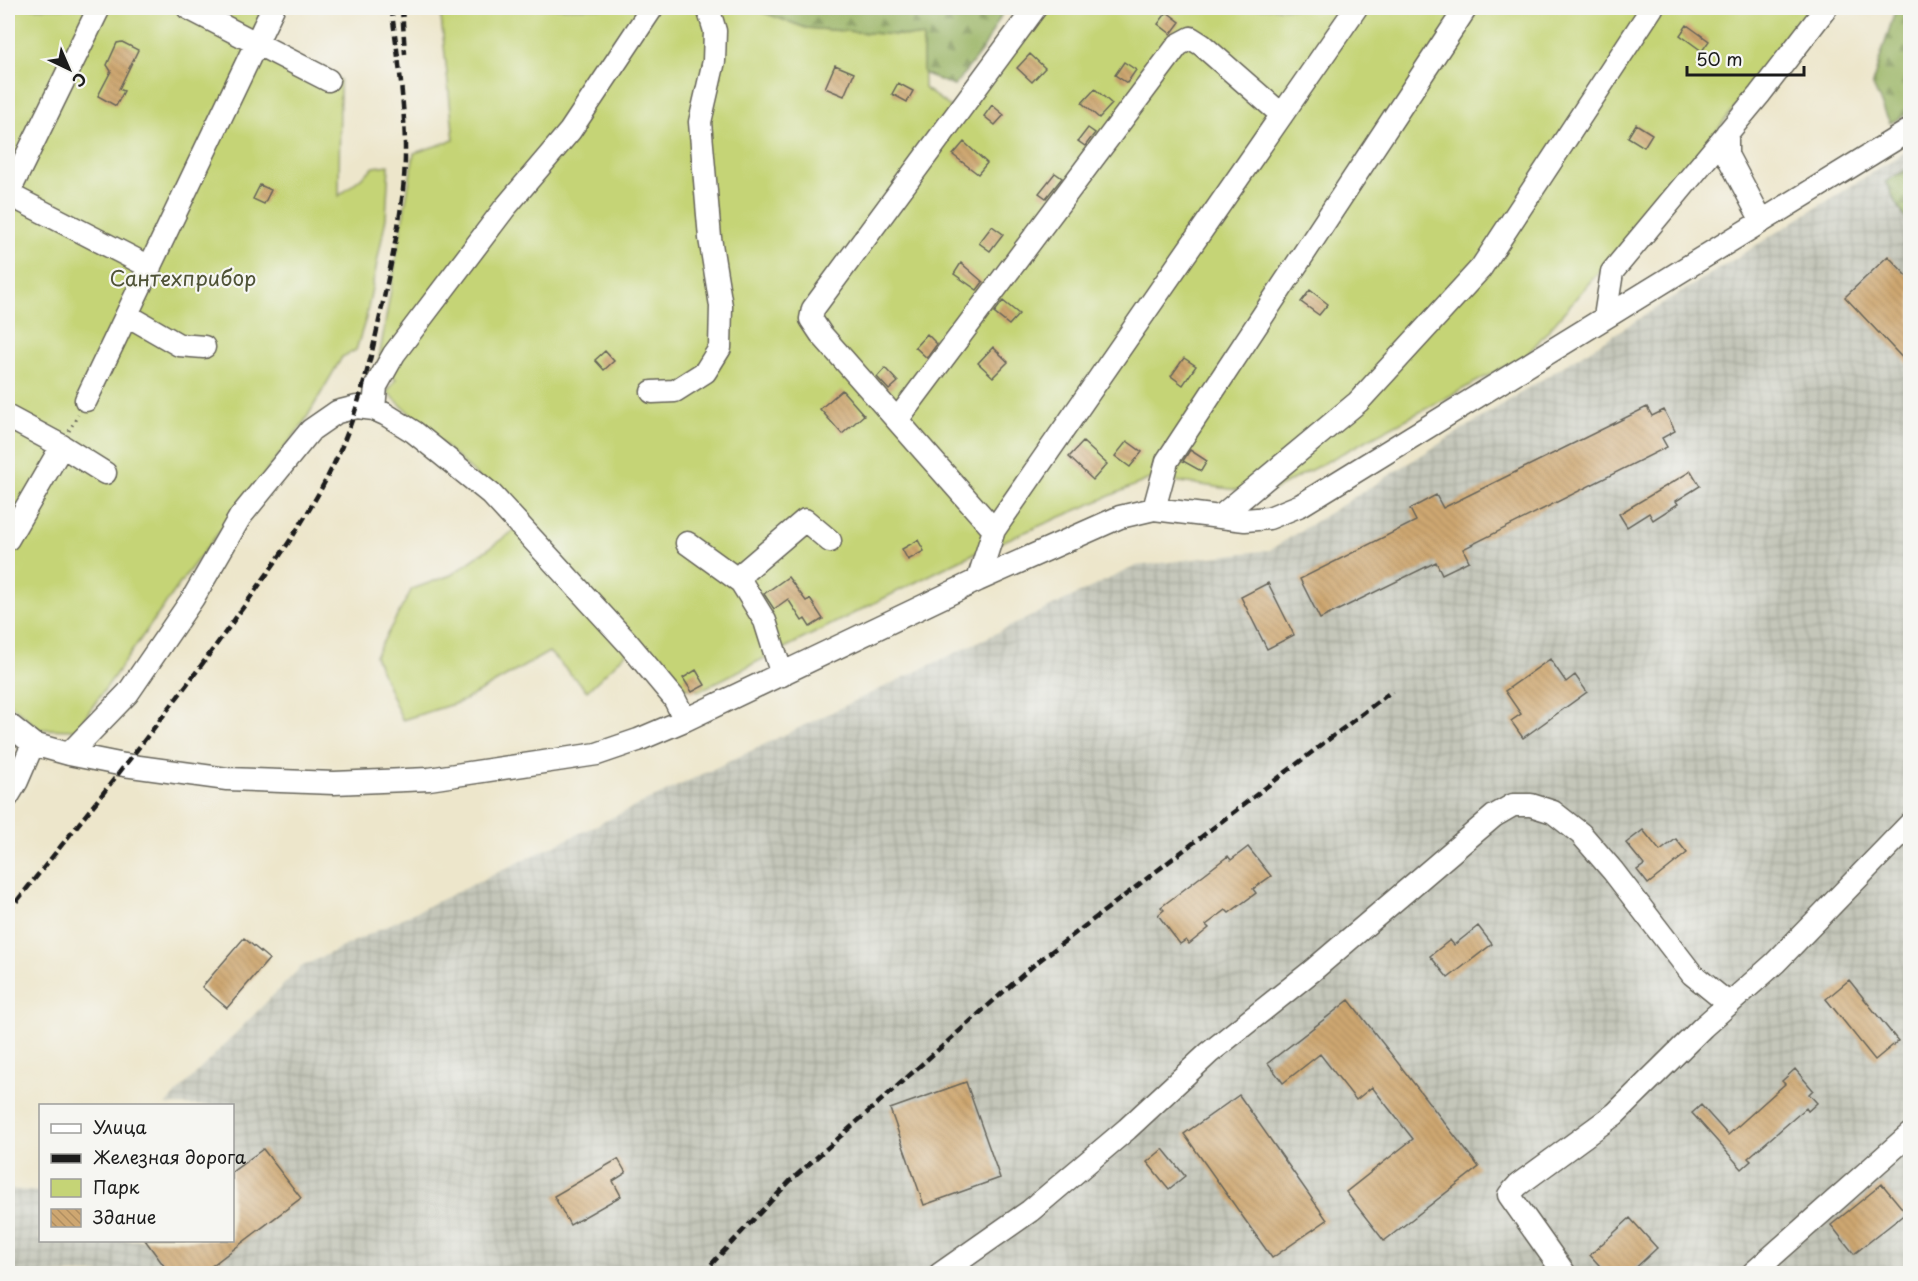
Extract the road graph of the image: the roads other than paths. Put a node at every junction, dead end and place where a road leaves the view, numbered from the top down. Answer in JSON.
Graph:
{"nodes":[{"id":1,"x":99,"y":8,"type":"edge"},
{"id":2,"x":189,"y":8,"type":"edge"},
{"id":3,"x":273,"y":8,"type":"edge"},
{"id":4,"x":652,"y":8,"type":"edge"},
{"id":5,"x":708,"y":8,"type":"edge"},
{"id":6,"x":1035,"y":8,"type":"edge"},
{"id":7,"x":1356,"y":8,"type":"edge"},
{"id":8,"x":1466,"y":8,"type":"edge"},
{"id":9,"x":1652,"y":8,"type":"edge"},
{"id":10,"x":1826,"y":8,"type":"edge"},
{"id":11,"x":255,"y":42,"type":"junction"},
{"id":12,"x":328,"y":80,"type":"dead end"},
{"id":13,"x":1282,"y":115,"type":"junction"},
{"id":14,"x":1911,"y":130,"type":"edge"},
{"id":15,"x":1727,"y":133,"type":"junction"},
{"id":16,"x":8,"y":194,"type":"edge"},
{"id":17,"x":1762,"y":221,"type":"junction"},
{"id":18,"x":150,"y":267,"type":"junction"},
{"id":19,"x":127,"y":315,"type":"junction"},
{"id":20,"x":1605,"y":317,"type":"junction"},
{"id":21,"x":204,"y":347,"type":"dead end"},
{"id":22,"x":652,"y":392,"type":"dead end"},
{"id":23,"x":86,"y":400,"type":"road end"},
{"id":24,"x":374,"y":409,"type":"junction"},
{"id":25,"x":8,"y":417,"type":"edge"},
{"id":26,"x":897,"y":420,"type":"junction"},
{"id":27,"x":62,"y":446,"type":"junction"},
{"id":28,"x":105,"y":473,"type":"dead end"},
{"id":29,"x":1154,"y":508,"type":"junction"},
{"id":30,"x":1221,"y":516,"type":"junction"},
{"id":31,"x":994,"y":530,"type":"junction"},
{"id":32,"x":8,"y":539,"type":"edge"},
{"id":33,"x":830,"y":541,"type":"dead end"},
{"id":34,"x":687,"y":543,"type":"dead end"},
{"id":35,"x":978,"y":580,"type":"junction"},
{"id":36,"x":741,"y":582,"type":"junction"},
{"id":37,"x":782,"y":675,"type":"junction"},
{"id":38,"x":686,"y":720,"type":"junction"},
{"id":39,"x":8,"y":724,"type":"edge"},
{"id":40,"x":33,"y":744,"type":"junction"},
{"id":41,"x":69,"y":754,"type":"junction"},
{"id":42,"x":8,"y":796,"type":"edge"},
{"id":43,"x":1911,"y":824,"type":"edge"},
{"id":44,"x":1729,"y":1004,"type":"junction"},
{"id":45,"x":1911,"y":1134,"type":"edge"},
{"id":46,"x":939,"y":1274,"type":"edge"},
{"id":47,"x":1565,"y":1274,"type":"edge"},
{"id":48,"x":1752,"y":1274,"type":"edge"}],
"edges":[{"from":1,"to":16,"type":"street"},
{"from":2,"to":11,"type":"street"},
{"from":3,"to":11,"type":"street"},
{"from":4,"to":24,"type":"street"},
{"from":5,"to":22,"type":"street"},
{"from":6,"to":26,"type":"street"},
{"from":7,"to":13,"type":"street"},
{"from":8,"to":29,"type":"street"},
{"from":9,"to":30,"type":"street"},
{"from":10,"to":15,"type":"street"},
{"from":11,"to":12,"type":"street"},
{"from":11,"to":18,"type":"street"},
{"from":13,"to":26,"type":"street"},
{"from":13,"to":31,"type":"street"},
{"from":14,"to":17,"type":"street"},
{"from":15,"to":17,"type":"street"},
{"from":15,"to":20,"type":"street"},
{"from":16,"to":18,"type":"street"},
{"from":17,"to":20,"type":"street"},
{"from":18,"to":19,"type":"street"},
{"from":19,"to":21,"type":"street"},
{"from":19,"to":23,"type":"street"},
{"from":20,"to":30,"type":"street"},
{"from":24,"to":38,"type":"street"},
{"from":24,"to":41,"type":"street"},
{"from":25,"to":27,"type":"street"},
{"from":26,"to":31,"type":"street"},
{"from":27,"to":28,"type":"street"},
{"from":27,"to":32,"type":"street"},
{"from":29,"to":30,"type":"street"},
{"from":29,"to":35,"type":"street"},
{"from":31,"to":35,"type":"street"},
{"from":33,"to":36,"type":"street"},
{"from":34,"to":36,"type":"street"},
{"from":35,"to":37,"type":"street"},
{"from":36,"to":37,"type":"street"},
{"from":37,"to":38,"type":"street"},
{"from":38,"to":41,"type":"street"},
{"from":39,"to":40,"type":"street"},
{"from":40,"to":41,"type":"street"},
{"from":40,"to":42,"type":"street"},
{"from":43,"to":44,"type":"street"},
{"from":44,"to":46,"type":"street"},
{"from":44,"to":47,"type":"street"},
{"from":45,"to":48,"type":"street"}]}
